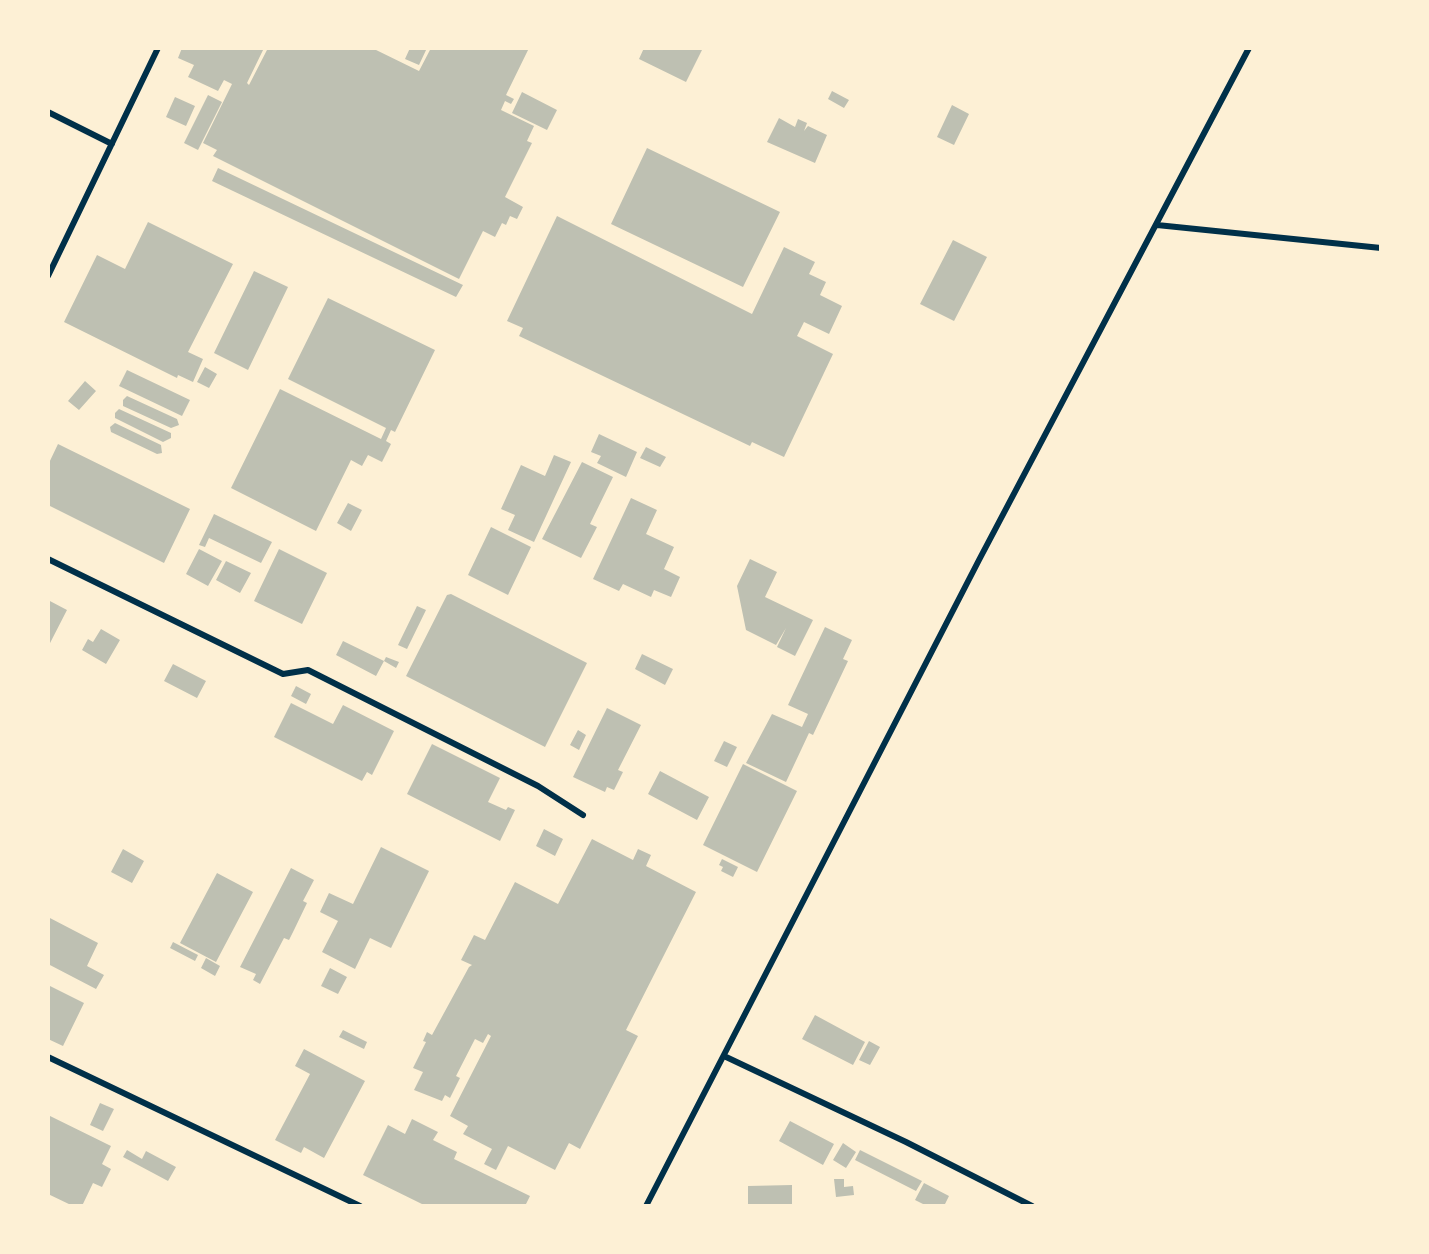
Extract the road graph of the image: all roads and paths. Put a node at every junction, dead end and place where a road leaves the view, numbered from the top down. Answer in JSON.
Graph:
{"nodes":[{"id":1,"x":158,"y":48,"type":"edge"},
{"id":2,"x":1249,"y":48,"type":"edge"},
{"id":3,"x":48,"y":112,"type":"edge"},
{"id":4,"x":112,"y":144,"type":"junction"},
{"id":5,"x":1157,"y":225,"type":"junction"},
{"id":6,"x":1381,"y":248,"type":"edge"},
{"id":7,"x":48,"y":276,"type":"edge"},
{"id":8,"x":48,"y":559,"type":"edge"},
{"id":9,"x":583,"y":815,"type":"dead end"},
{"id":10,"x":724,"y":1056,"type":"junction"},
{"id":11,"x":48,"y":1057,"type":"edge"},
{"id":12,"x":360,"y":1206,"type":"edge"},
{"id":13,"x":646,"y":1206,"type":"edge"},
{"id":14,"x":1032,"y":1206,"type":"edge"}],
"edges":[{"from":1,"to":4,"type":"lane"},
{"from":2,"to":5,"type":"lane"},
{"from":3,"to":4,"type":"lane"},
{"from":4,"to":7,"type":"lane"},
{"from":5,"to":6,"type":"lane"},
{"from":5,"to":10,"type":"lane"},
{"from":8,"to":9,"type":"lane"},
{"from":10,"to":13,"type":"lane"},
{"from":10,"to":14,"type":"lane"},
{"from":11,"to":12,"type":"lane"}]}
